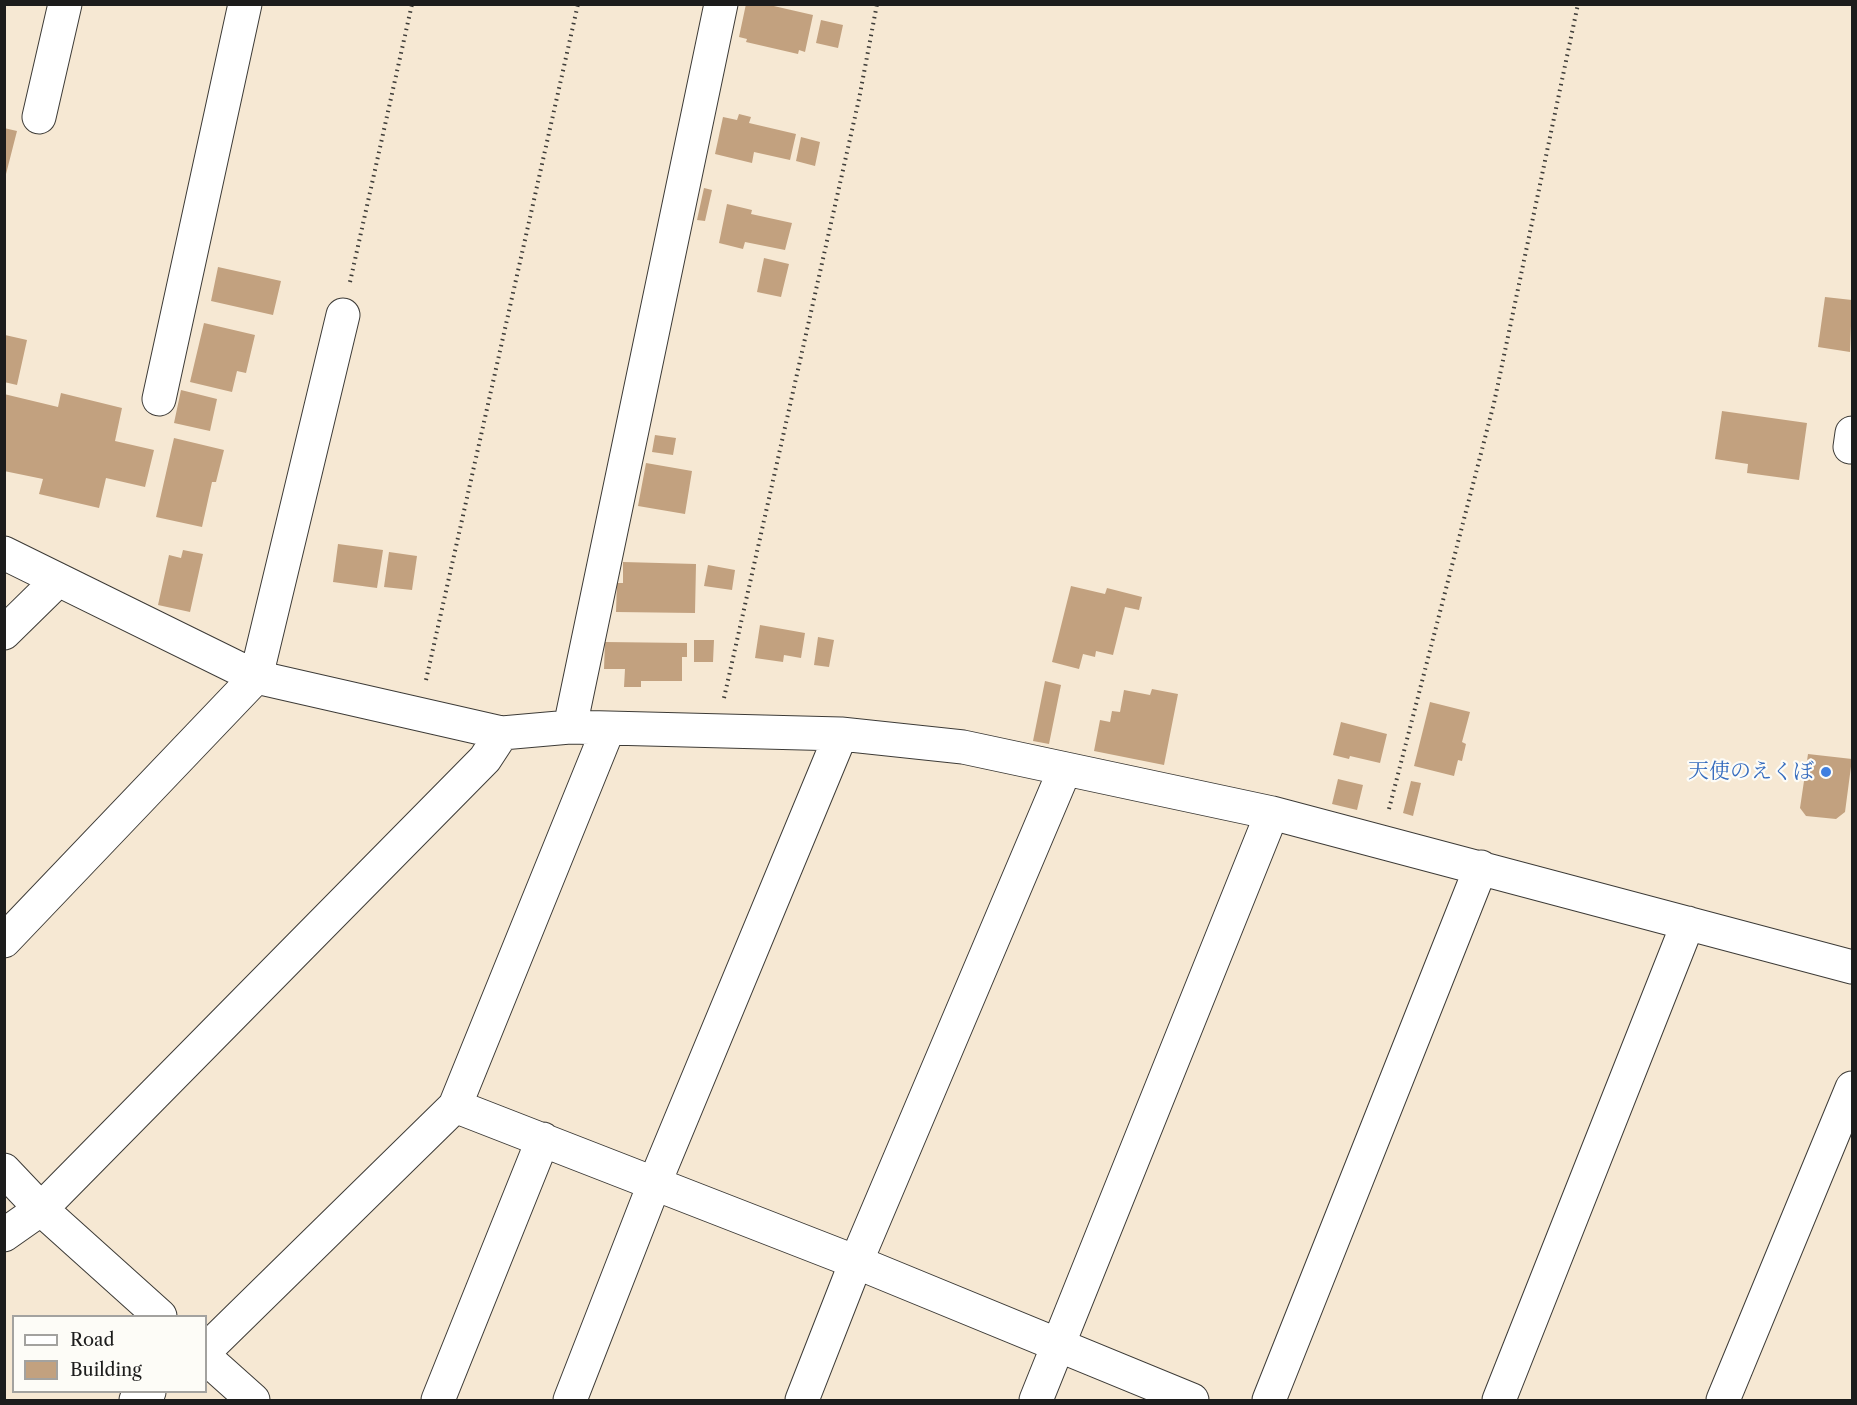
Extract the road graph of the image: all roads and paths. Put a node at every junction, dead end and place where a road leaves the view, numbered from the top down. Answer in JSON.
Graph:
{"nodes":[{"id":1,"x":65,"y":4,"type":"edge"},
{"id":2,"x":245,"y":4,"type":"edge"},
{"id":3,"x":412,"y":4,"type":"edge"},
{"id":4,"x":578,"y":4,"type":"edge"},
{"id":5,"x":721,"y":4,"type":"edge"},
{"id":6,"x":877,"y":4,"type":"edge"},
{"id":7,"x":1578,"y":4,"type":"edge"},
{"id":8,"x":39,"y":117,"type":"dead end"},
{"id":9,"x":343,"y":315,"type":"joint"},
{"id":10,"x":159,"y":399,"type":"dead end"},
{"id":11,"x":4,"y":553,"type":"edge"},
{"id":12,"x":58,"y":580,"type":"junction"},
{"id":13,"x":4,"y":633,"type":"edge"},
{"id":14,"x":256,"y":677,"type":"junction"},
{"id":15,"x":418,"y":714,"type":"junction"},
{"id":16,"x":570,"y":727,"type":"junction"},
{"id":17,"x":608,"y":729,"type":"junction"},
{"id":18,"x":716,"y":731,"type":"junction"},
{"id":19,"x":501,"y":733,"type":"junction"},
{"id":20,"x":841,"y":734,"type":"junction"},
{"id":21,"x":1065,"y":769,"type":"junction"},
{"id":22,"x":1272,"y":813,"type":"junction"},
{"id":23,"x":1381,"y":841,"type":"junction"},
{"id":24,"x":1481,"y":867,"type":"junction"},
{"id":25,"x":1688,"y":923,"type":"junction"},
{"id":26,"x":4,"y":940,"type":"edge"},
{"id":27,"x":1852,"y":968,"type":"edge"},
{"id":28,"x":1852,"y":1088,"type":"edge"},
{"id":29,"x":455,"y":1106,"type":"junction"},
{"id":30,"x":543,"y":1139,"type":"junction"},
{"id":31,"x":4,"y":1170,"type":"edge"},
{"id":32,"x":655,"y":1182,"type":"junction"},
{"id":33,"x":41,"y":1209,"type":"junction"},
{"id":34,"x":4,"y":1235,"type":"edge"},
{"id":35,"x":856,"y":1262,"type":"junction"},
{"id":36,"x":158,"y":1315,"type":"edge"},
{"id":37,"x":1059,"y":1346,"type":"junction"},
{"id":38,"x":207,"y":1349,"type":"edge"},
{"id":39,"x":207,"y":1359,"type":"edge"},
{"id":40,"x":253,"y":1401,"type":"edge"},
{"id":41,"x":438,"y":1401,"type":"edge"},
{"id":42,"x":570,"y":1401,"type":"edge"},
{"id":43,"x":802,"y":1401,"type":"edge"},
{"id":44,"x":1036,"y":1401,"type":"edge"},
{"id":45,"x":1191,"y":1401,"type":"edge"},
{"id":46,"x":1269,"y":1401,"type":"edge"},
{"id":47,"x":1499,"y":1401,"type":"edge"},
{"id":48,"x":1724,"y":1401,"type":"edge"}],
"edges":[{"from":1,"to":8,"type":"street"},
{"from":2,"to":10,"type":"street"},
{"from":3,"to":9,"type":"path"},
{"from":4,"to":15,"type":"path"},
{"from":5,"to":16,"type":"street"},
{"from":6,"to":18,"type":"path"},
{"from":7,"to":23,"type":"path"},
{"from":9,"to":14,"type":"street"},
{"from":11,"to":12,"type":"street"},
{"from":12,"to":13,"type":"street"},
{"from":12,"to":14,"type":"street"},
{"from":14,"to":15,"type":"street"},
{"from":14,"to":26,"type":"street"},
{"from":15,"to":19,"type":"street"},
{"from":16,"to":17,"type":"street"},
{"from":16,"to":19,"type":"street"},
{"from":17,"to":18,"type":"street"},
{"from":17,"to":29,"type":"street"},
{"from":18,"to":20,"type":"street"},
{"from":19,"to":33,"type":"street"},
{"from":20,"to":21,"type":"street"},
{"from":20,"to":32,"type":"street"},
{"from":21,"to":22,"type":"street"},
{"from":21,"to":35,"type":"street"},
{"from":22,"to":23,"type":"street"},
{"from":22,"to":37,"type":"street"},
{"from":23,"to":24,"type":"street"},
{"from":24,"to":25,"type":"street"},
{"from":24,"to":46,"type":"street"},
{"from":25,"to":27,"type":"street"},
{"from":25,"to":47,"type":"street"},
{"from":28,"to":48,"type":"street"},
{"from":29,"to":30,"type":"street"},
{"from":29,"to":38,"type":"street"},
{"from":30,"to":32,"type":"street"},
{"from":30,"to":41,"type":"street"},
{"from":31,"to":33,"type":"street"},
{"from":32,"to":35,"type":"street"},
{"from":32,"to":42,"type":"street"},
{"from":33,"to":34,"type":"street"},
{"from":33,"to":36,"type":"street"},
{"from":35,"to":37,"type":"street"},
{"from":35,"to":43,"type":"street"},
{"from":37,"to":44,"type":"street"},
{"from":37,"to":45,"type":"street"},
{"from":39,"to":40,"type":"street"}]}
